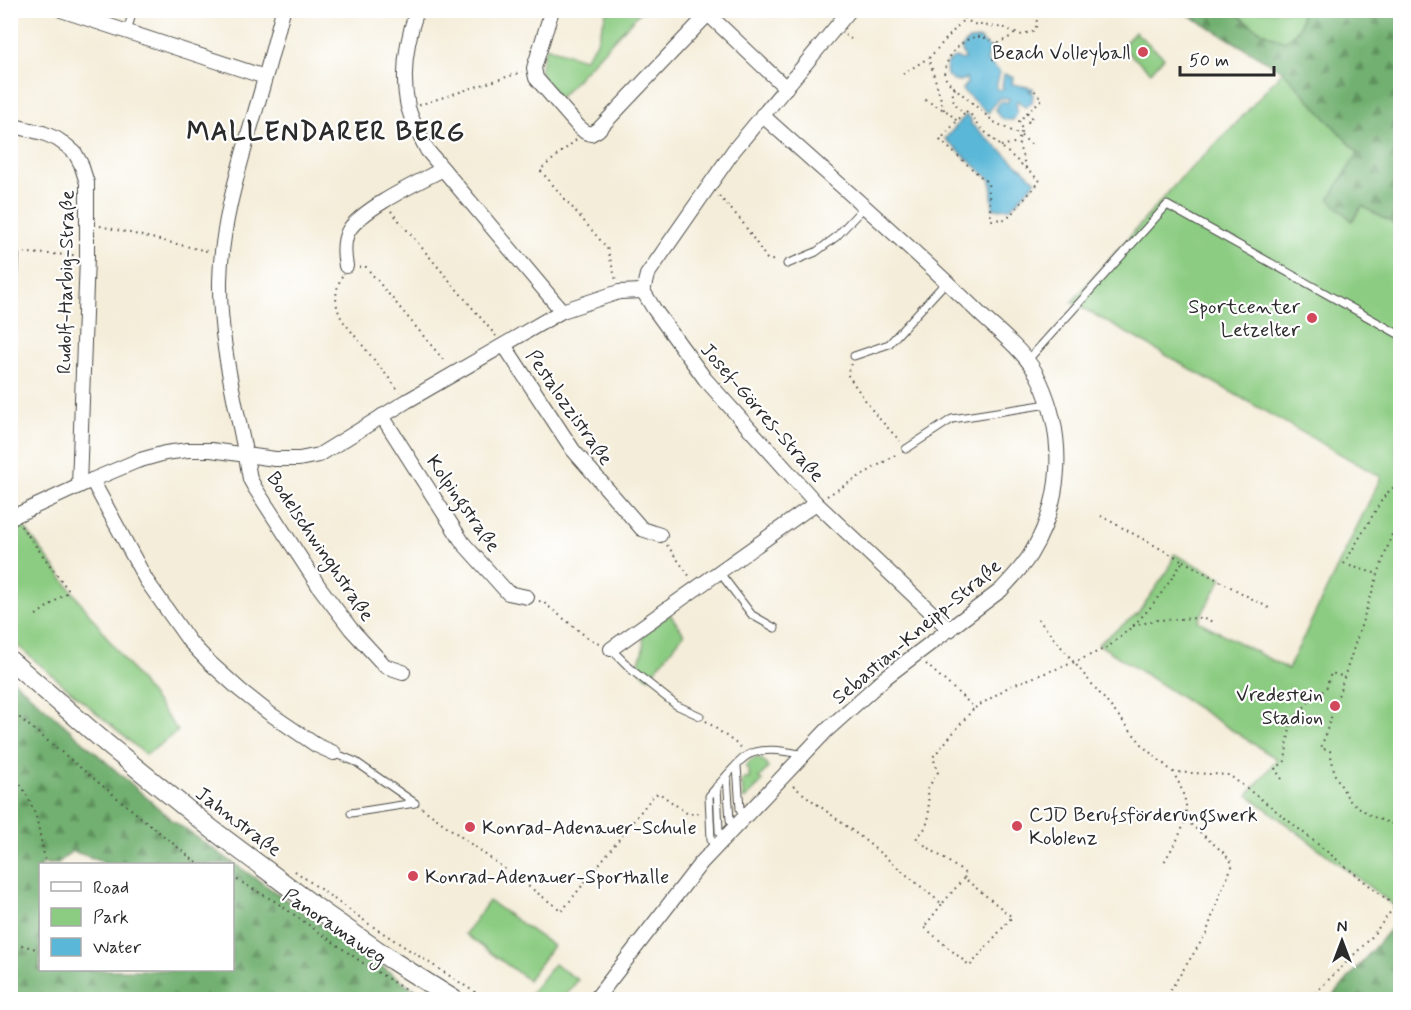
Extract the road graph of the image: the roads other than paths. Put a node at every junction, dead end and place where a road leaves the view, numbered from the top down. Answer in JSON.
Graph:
{"nodes":[{"id":1,"x":61,"y":10,"type":"edge"},
{"id":2,"x":134,"y":10,"type":"edge"},
{"id":3,"x":283,"y":10,"type":"edge"},
{"id":4,"x":417,"y":10,"type":"edge"},
{"id":5,"x":552,"y":10,"type":"edge"},
{"id":6,"x":850,"y":10,"type":"edge"},
{"id":7,"x":706,"y":13,"type":"edge"},
{"id":8,"x":127,"y":32,"type":"junction"},
{"id":9,"x":265,"y":77,"type":"junction"},
{"id":10,"x":786,"y":88,"type":"junction"},
{"id":11,"x":762,"y":115,"type":"junction"},
{"id":12,"x":10,"y":125,"type":"edge"},
{"id":13,"x":443,"y":169,"type":"junction"},
{"id":14,"x":864,"y":207,"type":"junction"},
{"id":15,"x":11,"y":256,"type":"edge"},
{"id":16,"x":786,"y":264,"type":"road end"},
{"id":17,"x":346,"y":266,"type":"road end"},
{"id":18,"x":947,"y":281,"type":"junction"},
{"id":19,"x":643,"y":291,"type":"junction"},
{"id":20,"x":10,"y":300,"type":"edge"},
{"id":21,"x":562,"y":311,"type":"junction"},
{"id":22,"x":1401,"y":335,"type":"edge"},
{"id":23,"x":504,"y":345,"type":"junction"},
{"id":24,"x":854,"y":356,"type":"road end"},
{"id":25,"x":1027,"y":361,"type":"junction"},
{"id":26,"x":1048,"y":404,"type":"junction"},
{"id":27,"x":382,"y":416,"type":"junction"},
{"id":28,"x":906,"y":449,"type":"road end"},
{"id":29,"x":247,"y":455,"type":"junction"},
{"id":30,"x":86,"y":483,"type":"junction"},
{"id":31,"x":816,"y":503,"type":"junction"},
{"id":32,"x":12,"y":515,"type":"edge"},
{"id":33,"x":660,"y":535,"type":"road end"},
{"id":34,"x":720,"y":573,"type":"junction"},
{"id":35,"x":527,"y":597,"type":"road end"},
{"id":36,"x":775,"y":628,"type":"dead end"},
{"id":37,"x":950,"y":630,"type":"junction"},
{"id":38,"x":611,"y":649,"type":"joint"},
{"id":39,"x":10,"y":660,"type":"edge"},
{"id":40,"x":403,"y":672,"type":"dead end"},
{"id":41,"x":700,"y":716,"type":"road end"},
{"id":42,"x":334,"y":753,"type":"joint"},
{"id":43,"x":803,"y":755,"type":"junction"},
{"id":44,"x":737,"y":765,"type":"junction"},
{"id":45,"x":727,"y":776,"type":"junction"},
{"id":46,"x":717,"y":786,"type":"junction"},
{"id":47,"x":351,"y":813,"type":"dead end"},
{"id":48,"x":744,"y":817,"type":"junction"},
{"id":49,"x":734,"y":828,"type":"junction"},
{"id":50,"x":718,"y":844,"type":"junction"},
{"id":51,"x":455,"y":999,"type":"edge"},
{"id":52,"x":595,"y":999,"type":"edge"}],
"edges":[{"from":1,"to":8,"type":"street"},
{"from":2,"to":8,"type":"lane"},
{"from":3,"to":9,"type":"street","name":"Bodelschwinghstraße"},
{"from":4,"to":13,"type":"street"},
{"from":5,"to":7,"type":"street"},
{"from":6,"to":10,"type":"street"},
{"from":7,"to":10,"type":"street"},
{"from":8,"to":9,"type":"street"},
{"from":9,"to":29,"type":"street","name":"Bodelschwinghstraße"},
{"from":10,"to":11,"type":"street"},
{"from":11,"to":14,"type":"street","name":"Sebastian-Kneipp-Straße"},
{"from":11,"to":19,"type":"street"},
{"from":12,"to":30,"type":"street","name":"Rudolf-Harbig-Straße"},
{"from":13,"to":17,"type":"street"},
{"from":13,"to":21,"type":"street"},
{"from":14,"to":16,"type":"lane"},
{"from":14,"to":18,"type":"street","name":"Sebastian-Kneipp-Straße"},
{"from":15,"to":20,"type":"street"},
{"from":18,"to":24,"type":"lane"},
{"from":18,"to":25,"type":"street","name":"Sebastian-Kneipp-Straße"},
{"from":19,"to":21,"type":"street"},
{"from":19,"to":31,"type":"street","name":"Josef-Görres-Straße"},
{"from":21,"to":23,"type":"street"},
{"from":22,"to":25,"type":"lane"},
{"from":23,"to":27,"type":"street"},
{"from":23,"to":33,"type":"street","name":"Pestalozzistraße"},
{"from":25,"to":26,"type":"street","name":"Sebastian-Kneipp-Straße"},
{"from":26,"to":28,"type":"lane"},
{"from":26,"to":37,"type":"street","name":"Sebastian-Kneipp-Straße"},
{"from":27,"to":29,"type":"street"},
{"from":27,"to":35,"type":"street","name":"Kolpingstraße"},
{"from":29,"to":30,"type":"street"},
{"from":29,"to":40,"type":"street","name":"Bodelschwinghstraße"},
{"from":30,"to":32,"type":"street"},
{"from":30,"to":42,"type":"street"},
{"from":31,"to":34,"type":"street"},
{"from":31,"to":37,"type":"street","name":"Josef-Görres-Straße"},
{"from":34,"to":36,"type":"lane"},
{"from":34,"to":38,"type":"street"},
{"from":37,"to":43,"type":"street","name":"Sebastian-Kneipp-Straße"},
{"from":38,"to":41,"type":"lane"},
{"from":39,"to":51,"type":"street","name":"Jahnstraße"},
{"from":42,"to":47,"type":"lane"},
{"from":43,"to":44,"type":"lane"},
{"from":43,"to":48,"type":"street","name":"Sebastian-Kneipp-Straße"},
{"from":44,"to":45,"type":"lane"},
{"from":44,"to":48,"type":"lane"},
{"from":45,"to":46,"type":"lane"},
{"from":45,"to":49,"type":"lane"},
{"from":46,"to":50,"type":"lane"},
{"from":46,"to":50,"type":"lane"},
{"from":48,"to":49,"type":"street","name":"Sebastian-Kneipp-Straße"},
{"from":49,"to":50,"type":"street","name":"Sebastian-Kneipp-Straße"},
{"from":50,"to":52,"type":"street","name":"Sebastian-Kneipp-Straße"}]}
